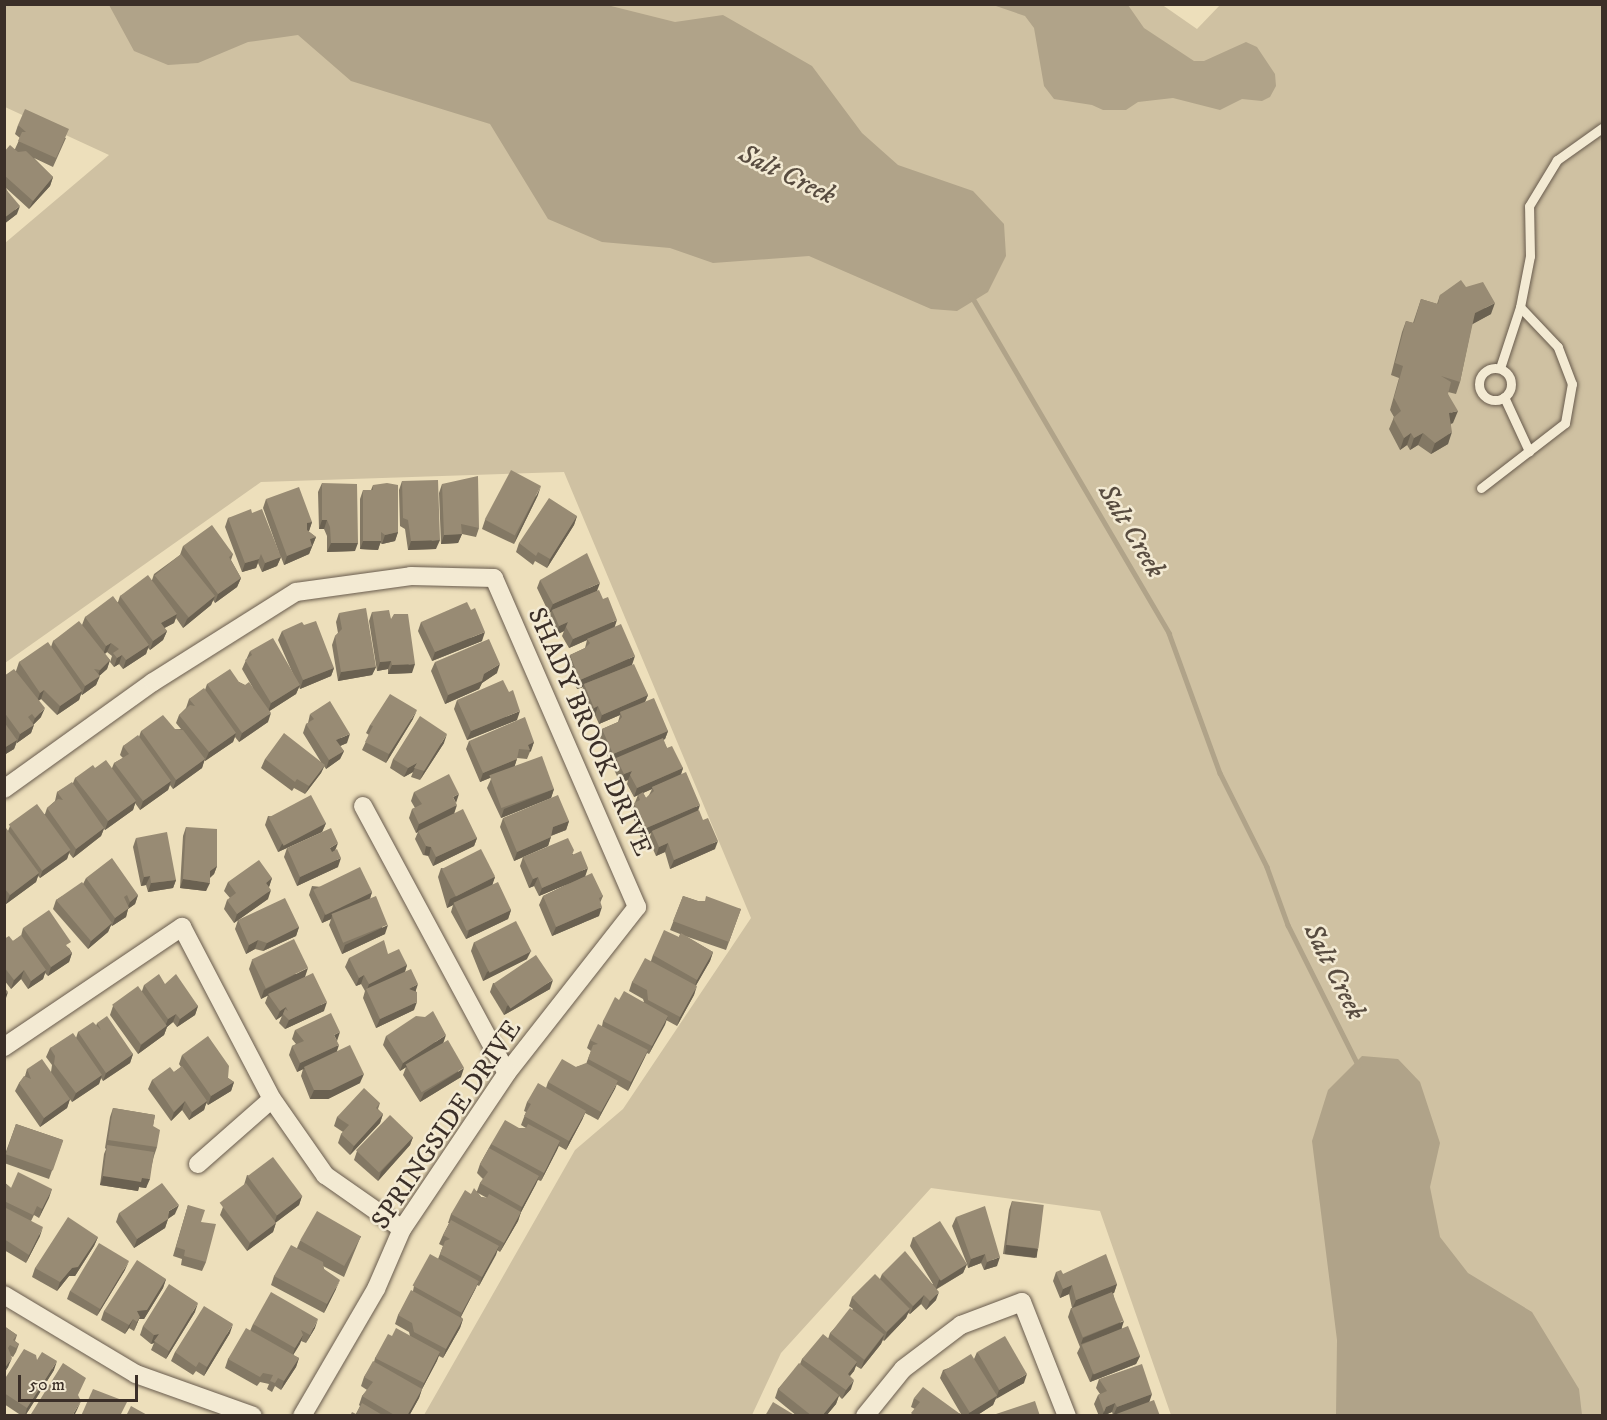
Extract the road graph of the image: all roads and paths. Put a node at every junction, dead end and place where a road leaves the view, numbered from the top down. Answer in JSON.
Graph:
{"nodes":[{"id":1,"x":1602,"y":128,"type":"edge"},
{"id":2,"x":1520,"y":307,"type":"junction"},
{"id":3,"x":1500,"y":368,"type":"junction"},
{"id":4,"x":1504,"y":397,"type":"junction"},
{"id":5,"x":1529,"y":451,"type":"junction"},
{"id":6,"x":1480,"y":488,"type":"dead end"},
{"id":7,"x":4,"y":789,"type":"edge"},
{"id":8,"x":363,"y":806,"type":"dead end"},
{"id":9,"x":637,"y":907,"type":"joint"},
{"id":10,"x":4,"y":1047,"type":"edge"},
{"id":11,"x":507,"y":1073,"type":"junction"},
{"id":12,"x":272,"y":1099,"type":"junction"},
{"id":13,"x":198,"y":1164,"type":"dead end"},
{"id":14,"x":402,"y":1229,"type":"junction"},
{"id":15,"x":4,"y":1295,"type":"edge"},
{"id":16,"x":253,"y":1416,"type":"edge"},
{"id":17,"x":302,"y":1416,"type":"edge"},
{"id":18,"x":865,"y":1416,"type":"edge"},
{"id":19,"x":1067,"y":1416,"type":"edge"}],
"edges":[{"from":1,"to":2,"type":"lane"},
{"from":2,"to":3,"type":"lane"},
{"from":2,"to":5,"type":"lane"},
{"from":3,"to":4,"type":"lane"},
{"from":3,"to":4,"type":"lane"},
{"from":4,"to":5,"type":"lane"},
{"from":5,"to":6,"type":"lane"},
{"from":7,"to":9,"type":"street","name":"SHADY BROOK DRIVE"},
{"from":8,"to":11,"type":"street"},
{"from":9,"to":11,"type":"street","name":"SPRINGSIDE DRIVE"},
{"from":10,"to":12,"type":"street"},
{"from":11,"to":14,"type":"street","name":"SPRINGSIDE DRIVE"},
{"from":12,"to":13,"type":"street"},
{"from":12,"to":14,"type":"street"},
{"from":14,"to":17,"type":"street","name":"SPRINGSIDE DRIVE"},
{"from":15,"to":16,"type":"street"},
{"from":18,"to":19,"type":"street"}]}
